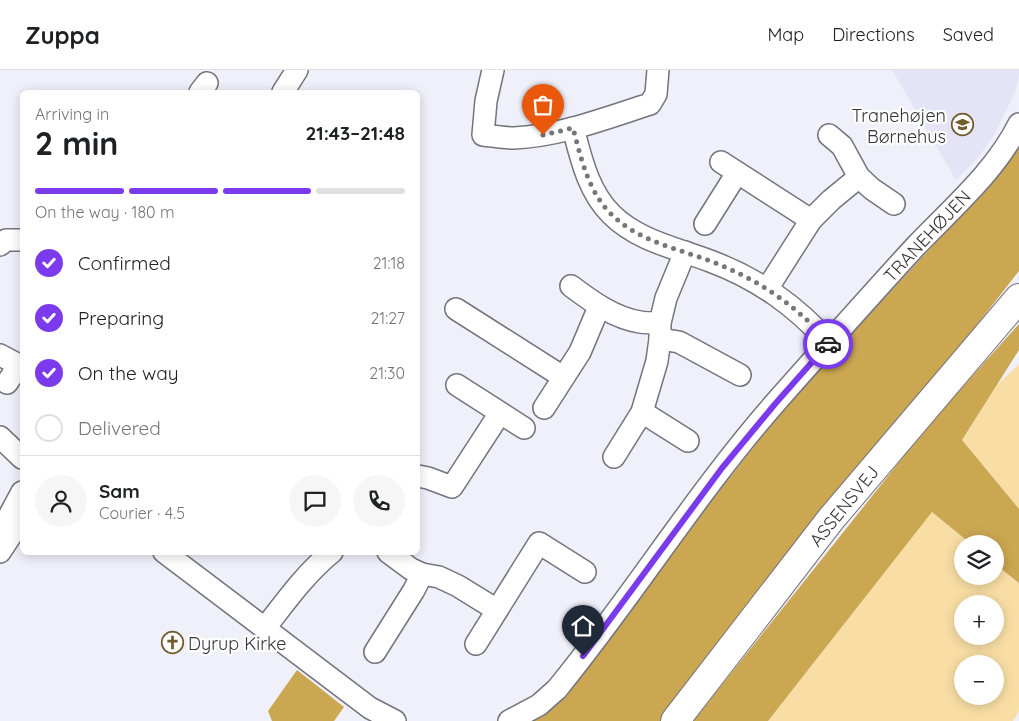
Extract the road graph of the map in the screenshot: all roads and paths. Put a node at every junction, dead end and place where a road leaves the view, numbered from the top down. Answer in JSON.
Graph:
{"nodes":[{"id":1,"x":297,"y":70,"type":"edge"},
{"id":2,"x":493,"y":70,"type":"edge"},
{"id":3,"x":658,"y":70,"type":"edge"},
{"id":4,"x":284,"y":90,"type":"edge"},
{"id":5,"x":1019,"y":124,"type":"edge"},
{"id":6,"x":573,"y":128,"type":"junction"},
{"id":7,"x":829,"y":135,"type":"dead end"},
{"id":8,"x":858,"y":177,"type":"junction"},
{"id":9,"x":894,"y":204,"type":"dead end"},
{"id":10,"x":811,"y":220,"type":"junction"},
{"id":11,"x":705,"y":224,"type":"dead end"},
{"id":12,"x":20,"y":240,"type":"edge"},
{"id":13,"x":0,"y":245,"type":"edge"},
{"id":14,"x":685,"y":252,"type":"junction"},
{"id":15,"x":571,"y":286,"type":"dead end"},
{"id":16,"x":767,"y":289,"type":"junction"},
{"id":17,"x":1019,"y":298,"type":"edge"},
{"id":18,"x":599,"y":307,"type":"junction"},
{"id":19,"x":456,"y":309,"type":"dead end"},
{"id":20,"x":660,"y":331,"type":"junction"},
{"id":21,"x":829,"y":342,"type":"junction"},
{"id":22,"x":0,"y":355,"type":"edge"},
{"id":23,"x":740,"y":375,"type":"dead end"},
{"id":24,"x":563,"y":377,"type":"junction"},
{"id":25,"x":7,"y":383,"type":"dead end"},
{"id":26,"x":457,"y":385,"type":"dead end"},
{"id":27,"x":544,"y":408,"type":"dead end"},
{"id":28,"x":642,"y":412,"type":"junction"},
{"id":29,"x":500,"y":413,"type":"junction"},
{"id":30,"x":0,"y":428,"type":"edge"},
{"id":31,"x":524,"y":428,"type":"dead end"},
{"id":32,"x":0,"y":437,"type":"edge"},
{"id":33,"x":20,"y":439,"type":"edge"},
{"id":34,"x":688,"y":440,"type":"dead end"},
{"id":35,"x":20,"y":456,"type":"edge"},
{"id":36,"x":614,"y":457,"type":"dead end"},
{"id":37,"x":420,"y":476,"type":"edge"},
{"id":38,"x":20,"y":496,"type":"edge"},
{"id":39,"x":20,"y":520,"type":"edge"},
{"id":40,"x":0,"y":533,"type":"edge"},
{"id":41,"x":0,"y":552,"type":"edge"},
{"id":42,"x":168,"y":555,"type":"edge"},
{"id":43,"x":328,"y":555,"type":"edge"},
{"id":44,"x":392,"y":555,"type":"edge"},
{"id":45,"x":585,"y":572,"type":"dead end"},
{"id":46,"x":422,"y":574,"type":"junction"},
{"id":47,"x":497,"y":610,"type":"junction"},
{"id":48,"x":265,"y":628,"type":"junction"},
{"id":49,"x":476,"y":644,"type":"dead end"},
{"id":50,"x":375,"y":652,"type":"dead end"},
{"id":51,"x":395,"y":721,"type":"edge"},
{"id":52,"x":509,"y":721,"type":"edge"},
{"id":53,"x":675,"y":721,"type":"edge"}],
"edges":[{"from":1,"to":4,"type":"street"},
{"from":2,"to":6,"type":"street"},
{"from":3,"to":6,"type":"street"},
{"from":5,"to":21,"type":"street","name":"TRANEHØJEN"},
{"from":6,"to":14,"type":"street"},
{"from":7,"to":8,"type":"street"},
{"from":8,"to":9,"type":"street"},
{"from":8,"to":10,"type":"street"},
{"from":10,"to":11,"type":"street"},
{"from":10,"to":16,"type":"street"},
{"from":12,"to":13,"type":"street"},
{"from":14,"to":16,"type":"street"},
{"from":14,"to":20,"type":"street"},
{"from":15,"to":18,"type":"street"},
{"from":16,"to":21,"type":"street"},
{"from":17,"to":53,"type":"main road","name":"ASSENSVEJ"},
{"from":18,"to":20,"type":"street"},
{"from":18,"to":24,"type":"street"},
{"from":19,"to":24,"type":"street"},
{"from":20,"to":23,"type":"street"},
{"from":20,"to":28,"type":"street"},
{"from":21,"to":52,"type":"street","name":"TRANEHØJEN"},
{"from":22,"to":25,"type":"street"},
{"from":24,"to":27,"type":"street"},
{"from":26,"to":29,"type":"street"},
{"from":28,"to":34,"type":"street"},
{"from":28,"to":36,"type":"street"},
{"from":29,"to":31,"type":"street"},
{"from":29,"to":37,"type":"street"},
{"from":30,"to":33,"type":"street"},
{"from":32,"to":35,"type":"street"},
{"from":38,"to":40,"type":"street"},
{"from":39,"to":41,"type":"street"},
{"from":42,"to":48,"type":"street"},
{"from":43,"to":48,"type":"street"},
{"from":44,"to":46,"type":"street"},
{"from":45,"to":47,"type":"street"},
{"from":46,"to":47,"type":"street"},
{"from":46,"to":50,"type":"street"},
{"from":47,"to":49,"type":"street"},
{"from":48,"to":51,"type":"street"}]}
